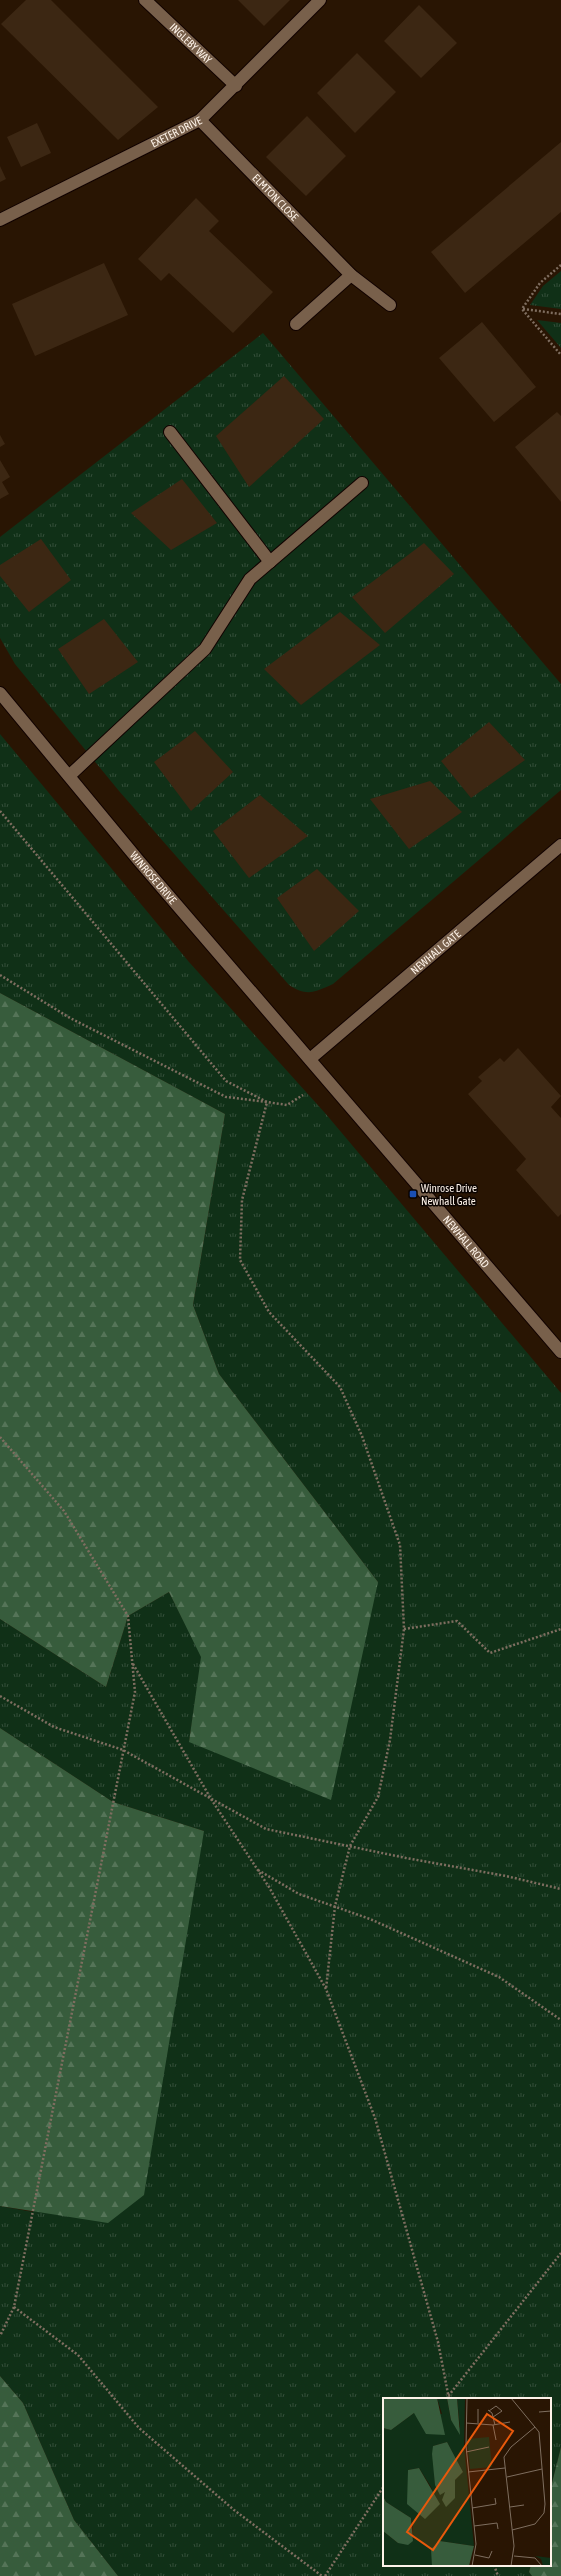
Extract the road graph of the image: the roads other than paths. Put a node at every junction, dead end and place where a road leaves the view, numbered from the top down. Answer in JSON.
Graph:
{"nodes":[{"id":1,"x":145,"y":0,"type":"edge"},
{"id":2,"x":320,"y":0,"type":"edge"},
{"id":3,"x":236,"y":86,"type":"junction"},
{"id":4,"x":200,"y":120,"type":"junction"},
{"id":5,"x":0,"y":220,"type":"edge"},
{"id":6,"x":351,"y":275,"type":"junction"},
{"id":7,"x":390,"y":305,"type":"dead end"},
{"id":8,"x":296,"y":324,"type":"dead end"},
{"id":9,"x":170,"y":432,"type":"dead end"},
{"id":10,"x":362,"y":483,"type":"dead end"},
{"id":11,"x":270,"y":562,"type":"junction"},
{"id":12,"x":0,"y":693,"type":"edge"},
{"id":13,"x":69,"y":776,"type":"junction"},
{"id":14,"x":561,"y":845,"type":"edge"},
{"id":15,"x":310,"y":1059,"type":"junction"},
{"id":16,"x":561,"y":1352,"type":"edge"}],
"edges":[{"from":1,"to":3,"type":"street","name":"INGLEBY WAY"},
{"from":2,"to":3,"type":"street","name":"EXETER DRIVE"},
{"from":3,"to":4,"type":"street","name":"EXETER DRIVE"},
{"from":4,"to":5,"type":"street","name":"EXETER DRIVE"},
{"from":4,"to":6,"type":"street","name":"ELMTON CLOSE"},
{"from":6,"to":7,"type":"street","name":"ELMTON CLOSE"},
{"from":6,"to":8,"type":"street"},
{"from":9,"to":11,"type":"street"},
{"from":10,"to":11,"type":"street"},
{"from":11,"to":13,"type":"street"},
{"from":12,"to":13,"type":"street","name":"WINROSE DRIVE"},
{"from":13,"to":15,"type":"street","name":"WINROSE DRIVE"},
{"from":14,"to":15,"type":"street","name":"NEWHALL GATE"},
{"from":15,"to":16,"type":"street","name":"NEWHALL ROAD"}]}
